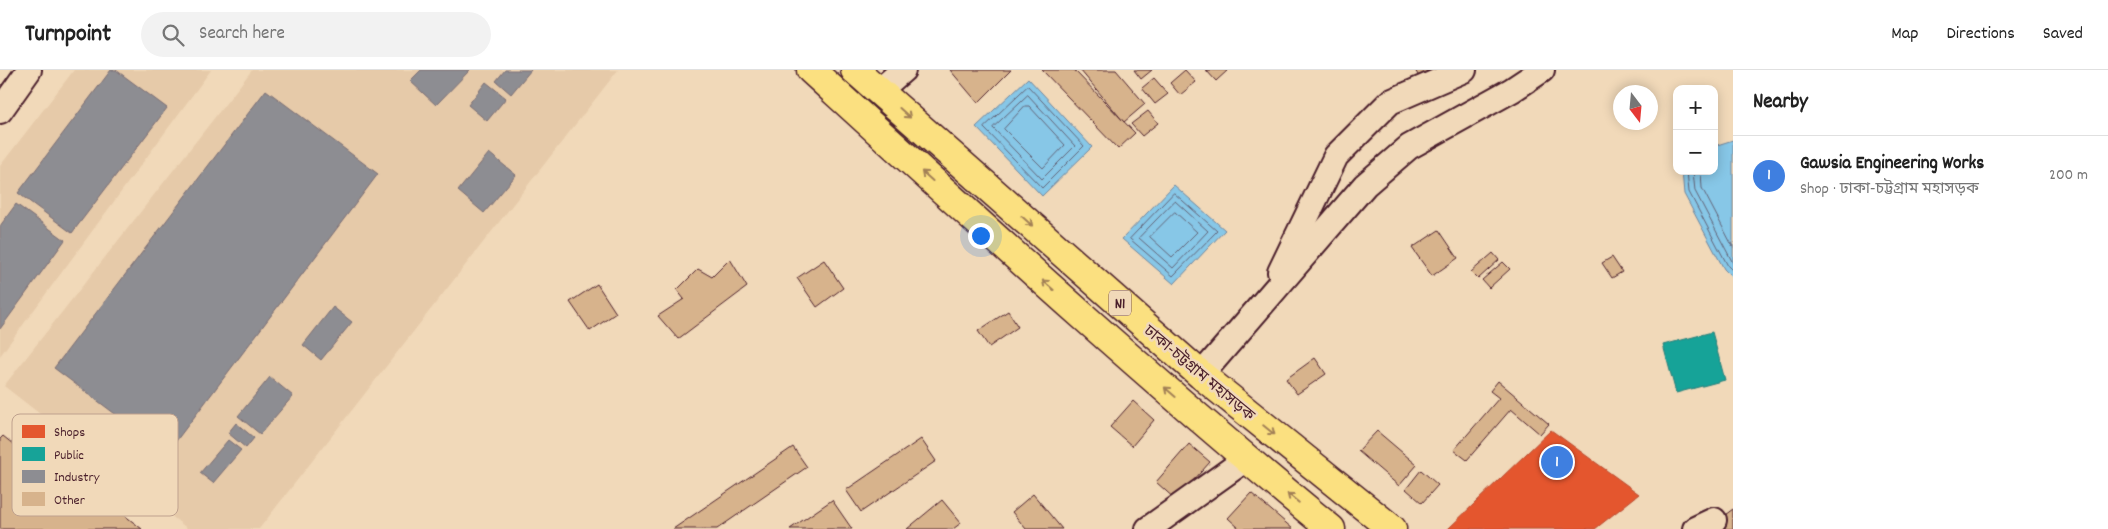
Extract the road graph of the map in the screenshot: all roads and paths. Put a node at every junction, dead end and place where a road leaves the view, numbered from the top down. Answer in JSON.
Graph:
{"nodes":[{"id":1,"x":29,"y":70,"type":"edge"},
{"id":2,"x":811,"y":70,"type":"edge"},
{"id":3,"x":855,"y":70,"type":"edge"},
{"id":4,"x":903,"y":70,"type":"edge"},
{"id":5,"x":1464,"y":70,"type":"edge"},
{"id":6,"x":1542,"y":70,"type":"edge"},
{"id":7,"x":880,"y":90,"type":"junction"},
{"id":8,"x":0,"y":111,"type":"edge"},
{"id":9,"x":1269,"y":296,"type":"junction"},
{"id":10,"x":1201,"y":375,"type":"junction"},
{"id":11,"x":1246,"y":459,"type":"junction"},
{"id":12,"x":1148,"y":529,"type":"edge"},
{"id":13,"x":1331,"y":529,"type":"edge"},
{"id":14,"x":1392,"y":529,"type":"edge"}],
"edges":[{"from":1,"to":8,"type":"street"},
{"from":11,"to":2,"type":"highway","name":"ঢাকা-চট্টগ্রাম মহাসড়ক","number":"N1","one_way":true},
{"from":3,"to":7,"type":"highway","name":"ঢাকা-চট্টগ্রাম মহাসড়ক","number":"N1"},
{"from":4,"to":7,"type":"street"},
{"from":5,"to":9,"type":"street"},
{"from":6,"to":9,"type":"street"},
{"from":7,"to":10,"type":"highway","name":"ঢাকা-চট্টগ্রাম মহাসড়ক","number":"N1","one_way":true},
{"from":9,"to":10,"type":"street"},
{"from":10,"to":14,"type":"highway","name":"ঢাকা-চট্টগ্রাম মহাসড়ক","number":"N1","one_way":true},
{"from":11,"to":12,"type":"street"},
{"from":13,"to":11,"type":"highway","name":"ঢাকা-চট্টগ্রাম মহাসড়ক","number":"N1","one_way":true}]}
